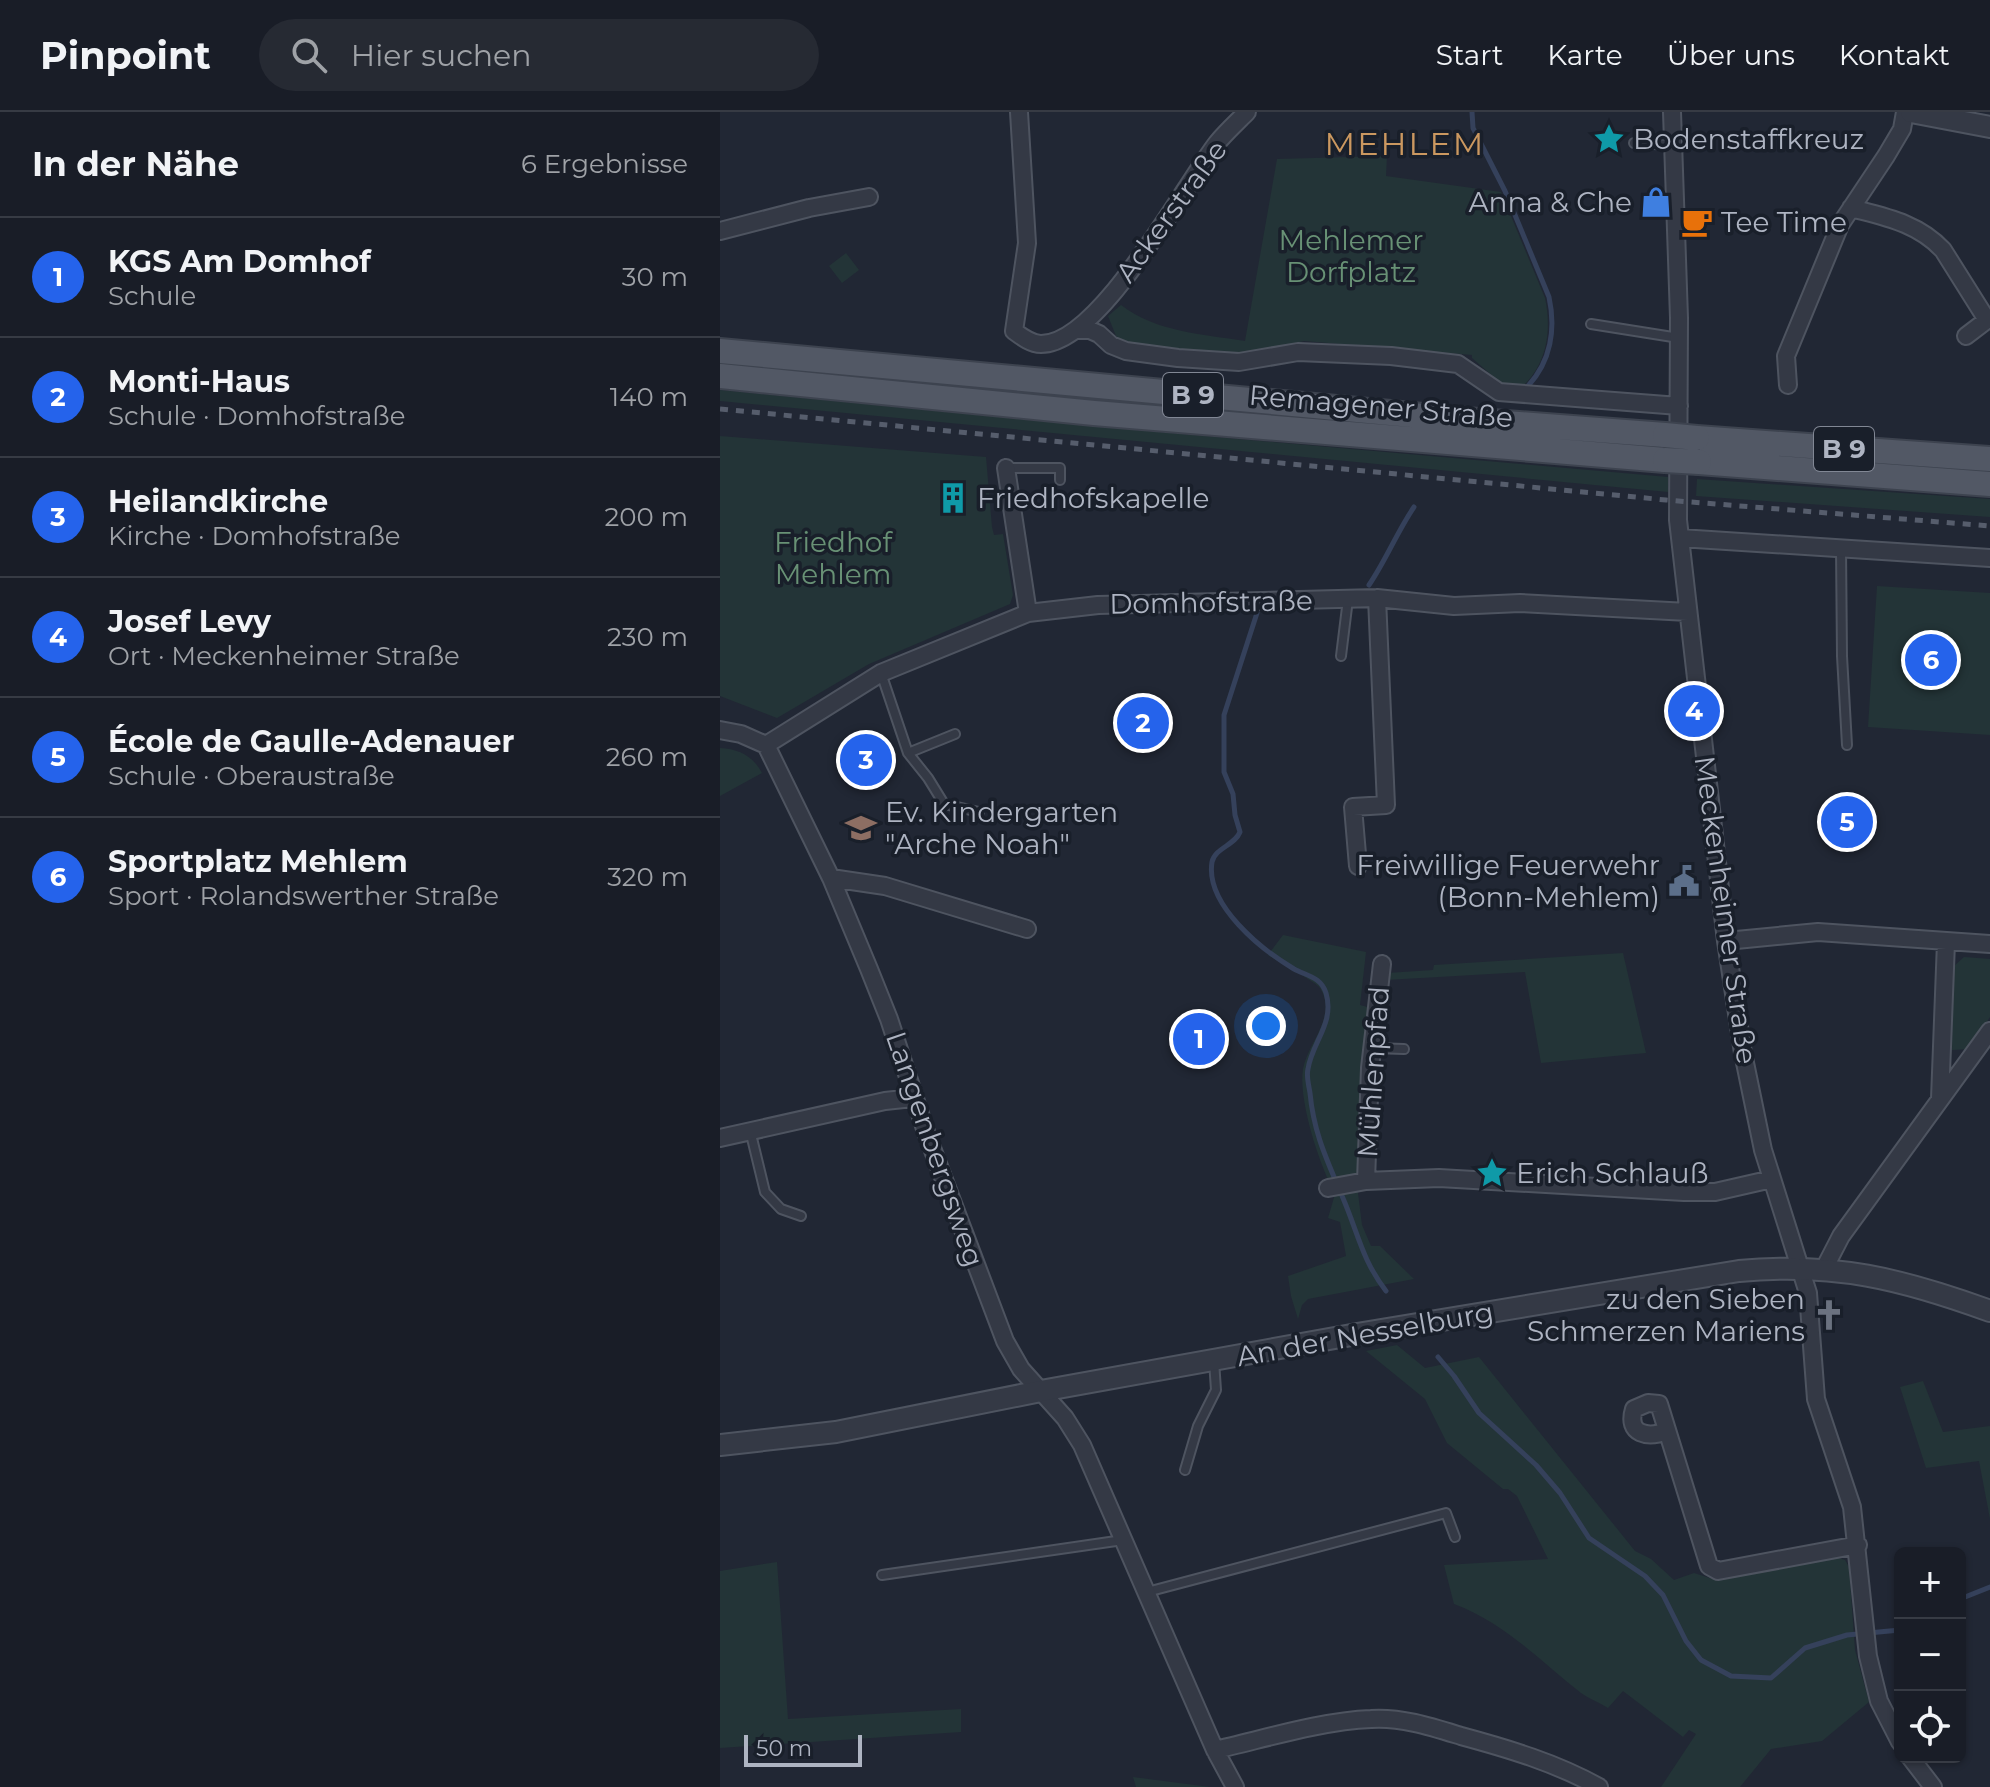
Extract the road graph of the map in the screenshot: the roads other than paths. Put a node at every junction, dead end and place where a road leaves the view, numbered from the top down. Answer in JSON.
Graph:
{"nodes":[{"id":1,"x":1019,"y":112,"type":"edge"},
{"id":2,"x":1247,"y":112,"type":"edge"},
{"id":3,"x":1672,"y":112,"type":"edge"},
{"id":4,"x":1908,"y":112,"type":"edge"},
{"id":5,"x":1990,"y":127,"type":"edge"},
{"id":6,"x":1634,"y":143,"type":"dead end"},
{"id":7,"x":1673,"y":145,"type":"junction"},
{"id":8,"x":869,"y":197,"type":"dead end"},
{"id":9,"x":1851,"y":208,"type":"junction"},
{"id":10,"x":720,"y":231,"type":"edge"},
{"id":11,"x":1591,"y":324,"type":"dead end"},
{"id":12,"x":1077,"y":330,"type":"junction"},
{"id":13,"x":1966,"y":336,"type":"dead end"},
{"id":14,"x":1679,"y":338,"type":"junction"},
{"id":15,"x":720,"y":351,"type":"edge"},
{"id":16,"x":720,"y":376,"type":"edge"},
{"id":17,"x":1788,"y":385,"type":"dead end"},
{"id":18,"x":1679,"y":406,"type":"junction"},
{"id":19,"x":1665,"y":448,"type":"junction"},
{"id":20,"x":1698,"y":450,"type":"junction"},
{"id":21,"x":1990,"y":459,"type":"edge"},
{"id":22,"x":1006,"y":468,"type":"joint"},
{"id":23,"x":1060,"y":480,"type":"dead end"},
{"id":24,"x":1990,"y":484,"type":"edge"},
{"id":25,"x":1680,"y":538,"type":"junction"},
{"id":26,"x":1841,"y":548,"type":"junction"},
{"id":27,"x":1990,"y":558,"type":"edge"},
{"id":28,"x":1377,"y":598,"type":"junction"},
{"id":29,"x":1348,"y":599,"type":"junction"},
{"id":30,"x":1688,"y":612,"type":"junction"},
{"id":31,"x":1028,"y":613,"type":"junction"},
{"id":32,"x":1341,"y":656,"type":"dead end"},
{"id":33,"x":881,"y":673,"type":"junction"},
{"id":34,"x":720,"y":730,"type":"edge"},
{"id":35,"x":955,"y":734,"type":"dead end"},
{"id":36,"x":766,"y":745,"type":"junction"},
{"id":37,"x":1847,"y":745,"type":"dead end"},
{"id":38,"x":908,"y":753,"type":"junction"},
{"id":39,"x":979,"y":812,"type":"dead end"},
{"id":40,"x":1358,"y":866,"type":"dead end"},
{"id":41,"x":831,"y":878,"type":"junction"},
{"id":42,"x":1027,"y":929,"type":"dead end"},
{"id":43,"x":1726,"y":941,"type":"junction"},
{"id":44,"x":1946,"y":942,"type":"junction"},
{"id":45,"x":1990,"y":944,"type":"edge"},
{"id":46,"x":1382,"y":964,"type":"dead end"},
{"id":47,"x":1990,"y":1031,"type":"edge"},
{"id":48,"x":1372,"y":1048,"type":"junction"},
{"id":49,"x":1404,"y":1049,"type":"dead end"},
{"id":50,"x":913,"y":1098,"type":"junction"},
{"id":51,"x":1940,"y":1100,"type":"junction"},
{"id":52,"x":750,"y":1130,"type":"junction"},
{"id":53,"x":720,"y":1138,"type":"edge"},
{"id":54,"x":1772,"y":1179,"type":"junction"},
{"id":55,"x":1357,"y":1183,"type":"junction"},
{"id":56,"x":1328,"y":1188,"type":"dead end"},
{"id":57,"x":801,"y":1216,"type":"dead end"},
{"id":58,"x":1801,"y":1267,"type":"junction"},
{"id":59,"x":1824,"y":1269,"type":"junction"},
{"id":60,"x":1984,"y":1307,"type":"edge"},
{"id":61,"x":1214,"y":1360,"type":"junction"},
{"id":62,"x":1041,"y":1391,"type":"junction"},
{"id":63,"x":1667,"y":1431,"type":"dead end"},
{"id":64,"x":720,"y":1445,"type":"edge"},
{"id":65,"x":1185,"y":1470,"type":"dead end"},
{"id":66,"x":1455,"y":1537,"type":"dead end"},
{"id":67,"x":1123,"y":1540,"type":"junction"},
{"id":68,"x":1858,"y":1545,"type":"junction"},
{"id":69,"x":882,"y":1575,"type":"dead end"},
{"id":70,"x":1147,"y":1592,"type":"junction"},
{"id":71,"x":1894,"y":1730,"type":"edge"},
{"id":72,"x":1215,"y":1750,"type":"junction"},
{"id":73,"x":1915,"y":1763,"type":"edge"},
{"id":74,"x":1235,"y":1787,"type":"edge"},
{"id":75,"x":1599,"y":1787,"type":"edge"},
{"id":76,"x":1933,"y":1787,"type":"edge"}],
"edges":[{"from":1,"to":12,"type":"street","name":"Ackerstraße"},
{"from":2,"to":12,"type":"street","name":"Ackerstraße"},
{"from":3,"to":7,"type":"street","name":"Meckenheimer Straße"},
{"from":4,"to":5,"type":"street"},
{"from":4,"to":9,"type":"street"},
{"from":6,"to":7,"type":"lane"},
{"from":7,"to":14,"type":"street","name":"Meckenheimer Straße"},
{"from":8,"to":10,"type":"street"},
{"from":9,"to":13,"type":"street"},
{"from":9,"to":17,"type":"street"},
{"from":11,"to":14,"type":"lane"},
{"from":12,"to":18,"type":"street"},
{"from":14,"to":18,"type":"street","name":"Meckenheimer Straße"},
{"from":15,"to":19,"type":"main road","name":"Remagener Straße","number":"B 9"},
{"from":16,"to":19,"type":"main road","name":"Remagener Straße","number":"B 9"},
{"from":18,"to":25,"type":"street","name":"Meckenheimer Straße"},
{"from":19,"to":20,"type":"main road","name":"Remagener Straße","number":"B 9","bridge":true},
{"from":20,"to":21,"type":"main road","name":"Remagener Straße","number":"B 9"},
{"from":20,"to":24,"type":"main road","name":"Remagener Straße","number":"B 9"},
{"from":22,"to":23,"type":"lane"},
{"from":22,"to":31,"type":"street"},
{"from":25,"to":26,"type":"street"},
{"from":25,"to":30,"type":"street","name":"Meckenheimer Straße"},
{"from":26,"to":27,"type":"street"},
{"from":26,"to":37,"type":"lane"},
{"from":28,"to":29,"type":"street","name":"Domhofstraße"},
{"from":28,"to":30,"type":"street","name":"Domhofstraße"},
{"from":28,"to":40,"type":"street"},
{"from":29,"to":31,"type":"street","name":"Domhofstraße"},
{"from":29,"to":32,"type":"lane"},
{"from":30,"to":43,"type":"street","name":"Meckenheimer Straße"},
{"from":31,"to":33,"type":"street","name":"Domhofstraße"},
{"from":33,"to":36,"type":"street","name":"Domhofstraße"},
{"from":33,"to":38,"type":"lane"},
{"from":34,"to":36,"type":"street"},
{"from":35,"to":38,"type":"lane"},
{"from":36,"to":41,"type":"street","name":"Langenbergsweg"},
{"from":38,"to":39,"type":"lane"},
{"from":41,"to":42,"type":"street"},
{"from":41,"to":50,"type":"street","name":"Langenbergsweg"},
{"from":43,"to":44,"type":"street"},
{"from":43,"to":54,"type":"street","name":"Meckenheimer Straße"},
{"from":44,"to":45,"type":"street"},
{"from":44,"to":51,"type":"street"},
{"from":46,"to":48,"type":"street","name":"Mühlenpfad"},
{"from":47,"to":51,"type":"street"},
{"from":48,"to":49,"type":"lane"},
{"from":48,"to":55,"type":"street","name":"Mühlenpfad"},
{"from":50,"to":52,"type":"street"},
{"from":50,"to":62,"type":"street","name":"Langenbergsweg"},
{"from":51,"to":59,"type":"street"},
{"from":52,"to":53,"type":"street"},
{"from":52,"to":57,"type":"lane"},
{"from":54,"to":55,"type":"street"},
{"from":54,"to":58,"type":"street","name":"Meckenheimer Straße"},
{"from":55,"to":56,"type":"street"},
{"from":58,"to":59,"type":"street"},
{"from":58,"to":61,"type":"street","name":"An der Nesselburg"},
{"from":58,"to":68,"type":"street","name":"Meckenheimer Straße"},
{"from":59,"to":60,"type":"street"},
{"from":61,"to":62,"type":"street","name":"An der Nesselburg"},
{"from":61,"to":65,"type":"lane","name":"An der Nesselburg"},
{"from":62,"to":64,"type":"street","name":"An der Nesselburg"},
{"from":62,"to":67,"type":"street","name":"Langenbergsweg"},
{"from":63,"to":68,"type":"street"},
{"from":66,"to":70,"type":"lane"},
{"from":67,"to":69,"type":"lane"},
{"from":67,"to":70,"type":"street","name":"Langenbergsweg"},
{"from":68,"to":71,"type":"street","name":"Meckenheimer Straße"},
{"from":70,"to":72,"type":"street","name":"Langenbergsweg"},
{"from":72,"to":74,"type":"street","name":"Langenbergsweg"},
{"from":72,"to":75,"type":"street"},
{"from":73,"to":76,"type":"street"}]}
